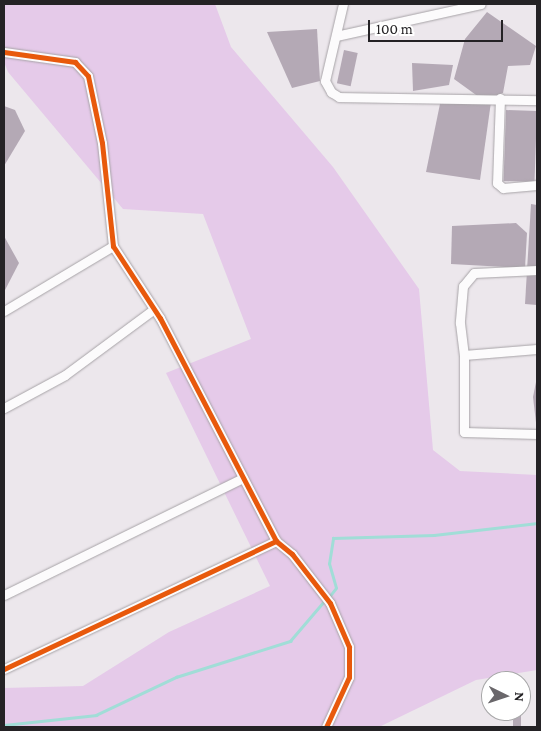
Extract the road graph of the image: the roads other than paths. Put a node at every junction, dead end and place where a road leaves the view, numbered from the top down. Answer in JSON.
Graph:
{"nodes":[{"id":1,"x":343,"y":4,"type":"edge"},
{"id":2,"x":481,"y":4,"type":"edge"},
{"id":3,"x":336,"y":36,"type":"junction"},
{"id":4,"x":4,"y":52,"type":"edge"},
{"id":5,"x":500,"y":98,"type":"junction"},
{"id":6,"x":537,"y":100,"type":"edge"},
{"id":7,"x":537,"y":186,"type":"edge"},
{"id":8,"x":113,"y":246,"type":"junction"},
{"id":9,"x":537,"y":270,"type":"edge"},
{"id":10,"x":153,"y":310,"type":"junction"},
{"id":11,"x":4,"y":312,"type":"edge"},
{"id":12,"x":537,"y":349,"type":"edge"},
{"id":13,"x":464,"y":355,"type":"junction"},
{"id":14,"x":4,"y":408,"type":"edge"},
{"id":15,"x":537,"y":434,"type":"edge"},
{"id":16,"x":243,"y":478,"type":"junction"},
{"id":17,"x":276,"y":541,"type":"junction"},
{"id":18,"x":4,"y":595,"type":"edge"},
{"id":19,"x":4,"y":669,"type":"edge"},
{"id":20,"x":326,"y":727,"type":"edge"}],
"edges":[{"from":1,"to":3,"type":"street"},
{"from":2,"to":3,"type":"street"},
{"from":3,"to":5,"type":"street"},
{"from":4,"to":8,"type":"street"},
{"from":5,"to":6,"type":"street"},
{"from":5,"to":7,"type":"street"},
{"from":8,"to":10,"type":"street"},
{"from":8,"to":11,"type":"street"},
{"from":9,"to":13,"type":"street"},
{"from":10,"to":14,"type":"street"},
{"from":10,"to":16,"type":"street"},
{"from":12,"to":13,"type":"street"},
{"from":13,"to":15,"type":"street"},
{"from":16,"to":17,"type":"street"},
{"from":16,"to":18,"type":"street"},
{"from":17,"to":19,"type":"street"},
{"from":17,"to":20,"type":"street"}]}
